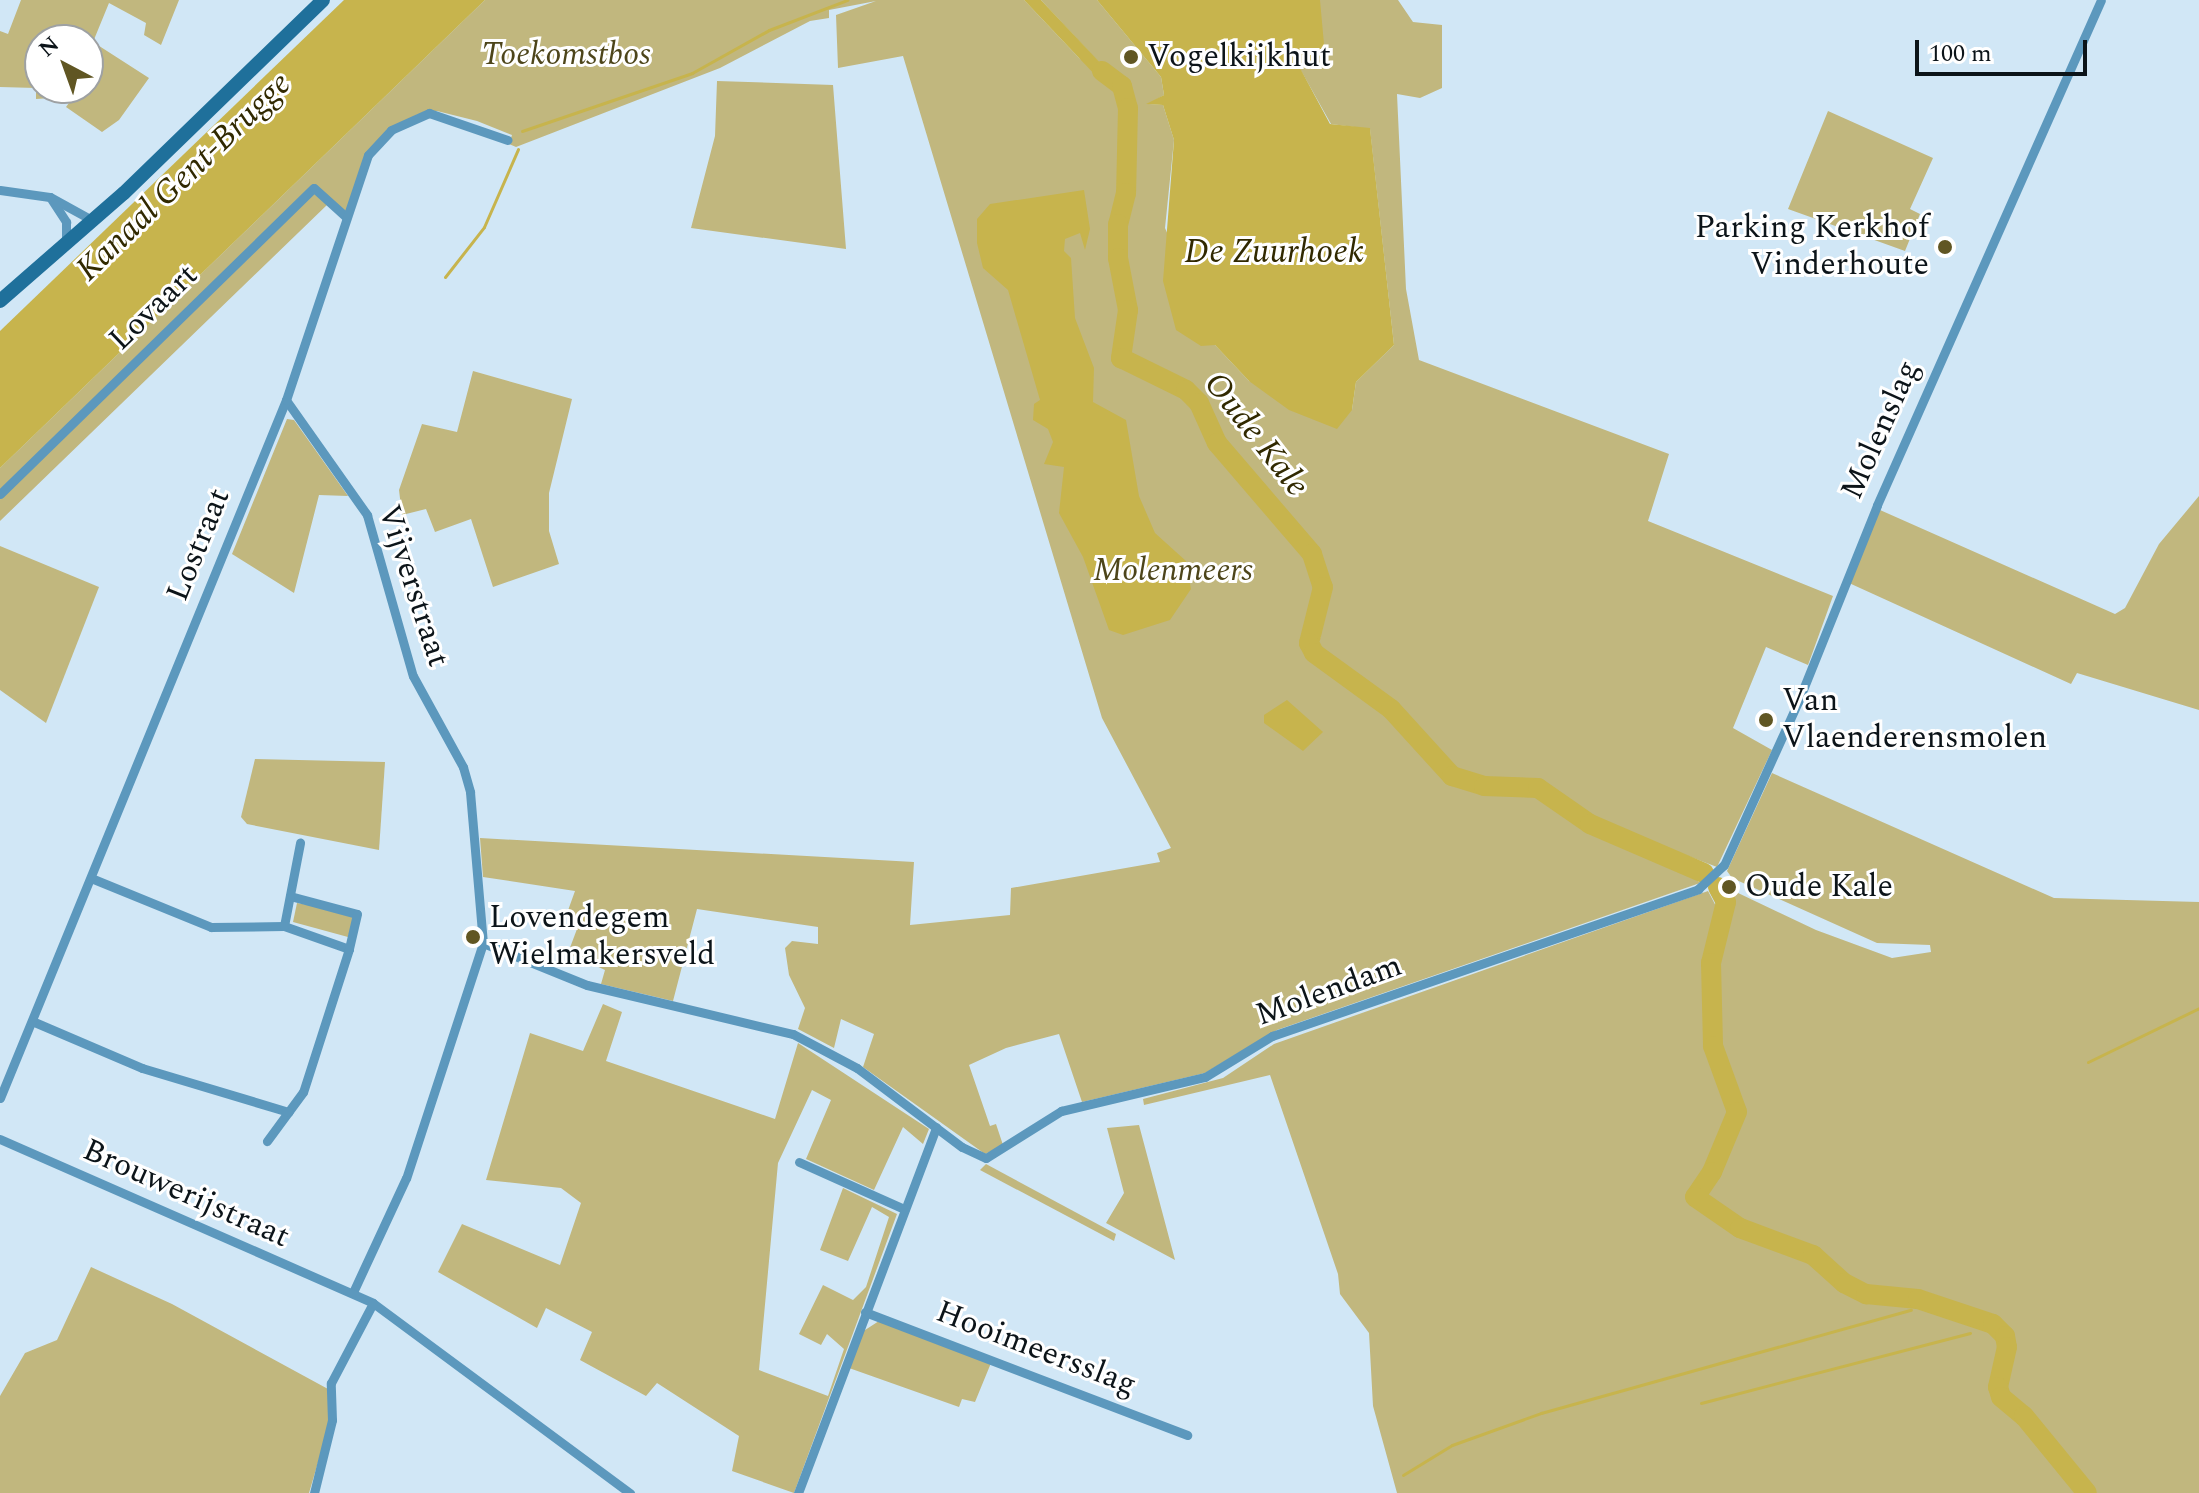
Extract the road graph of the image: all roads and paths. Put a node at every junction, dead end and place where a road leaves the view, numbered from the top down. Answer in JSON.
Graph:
{"nodes":[{"id":1,"x":323,"y":0,"type":"edge"},
{"id":2,"x":2101,"y":0,"type":"edge"},
{"id":3,"x":508,"y":140,"type":"dead end"},
{"id":4,"x":0,"y":190,"type":"edge"},
{"id":5,"x":50,"y":197,"type":"junction"},
{"id":6,"x":345,"y":216,"type":"junction"},
{"id":7,"x":90,"y":219,"type":"junction"},
{"id":8,"x":66,"y":240,"type":"junction"},
{"id":9,"x":0,"y":301,"type":"edge"},
{"id":10,"x":286,"y":400,"type":"junction"},
{"id":11,"x":0,"y":494,"type":"edge"},
{"id":12,"x":300,"y":843,"type":"dead end"},
{"id":13,"x":91,"y":878,"type":"junction"},
{"id":14,"x":1711,"y":880,"type":"joint"},
{"id":15,"x":290,"y":896,"type":"junction"},
{"id":16,"x":284,"y":926,"type":"junction"},
{"id":17,"x":483,"y":943,"type":"junction"},
{"id":18,"x":349,"y":949,"type":"junction"},
{"id":19,"x":32,"y":1021,"type":"junction"},
{"id":20,"x":0,"y":1098,"type":"edge"},
{"id":21,"x":289,"y":1112,"type":"junction"},
{"id":22,"x":936,"y":1127,"type":"junction"},
{"id":23,"x":0,"y":1139,"type":"edge"},
{"id":24,"x":267,"y":1141,"type":"dead end"},
{"id":25,"x":799,"y":1162,"type":"dead end"},
{"id":26,"x":902,"y":1208,"type":"junction"},
{"id":27,"x":353,"y":1292,"type":"junction"},
{"id":28,"x":373,"y":1303,"type":"junction"},
{"id":29,"x":865,"y":1312,"type":"junction"},
{"id":30,"x":1187,"y":1435,"type":"dead end"},
{"id":31,"x":314,"y":1493,"type":"edge"},
{"id":32,"x":630,"y":1493,"type":"edge"},
{"id":33,"x":798,"y":1493,"type":"edge"}],
"edges":[{"from":1,"to":7,"type":"street"},
{"from":2,"to":14,"type":"street","name":"Molenslag"},
{"from":3,"to":6,"type":"street","name":"Lostraat"},
{"from":4,"to":5,"type":"street"},
{"from":5,"to":7,"type":"street"},
{"from":5,"to":8,"type":"street"},
{"from":6,"to":10,"type":"street","name":"Lostraat"},
{"from":6,"to":11,"type":"street","name":"Lovaart"},
{"from":7,"to":8,"type":"street"},
{"from":8,"to":9,"type":"street"},
{"from":10,"to":13,"type":"street","name":"Lostraat"},
{"from":10,"to":17,"type":"street","name":"Vijverstraat"},
{"from":12,"to":15,"type":"street"},
{"from":13,"to":16,"type":"street"},
{"from":13,"to":19,"type":"street","name":"Lostraat"},
{"from":14,"to":22,"type":"street","name":"Molendam"},
{"from":15,"to":16,"type":"street"},
{"from":15,"to":18,"type":"street"},
{"from":16,"to":18,"type":"street"},
{"from":17,"to":22,"type":"street"},
{"from":17,"to":27,"type":"street"},
{"from":18,"to":21,"type":"street"},
{"from":19,"to":20,"type":"street","name":"Lostraat"},
{"from":19,"to":21,"type":"street"},
{"from":21,"to":24,"type":"street"},
{"from":22,"to":26,"type":"street"},
{"from":23,"to":27,"type":"street","name":"Brouwerijstraat"},
{"from":25,"to":26,"type":"street"},
{"from":26,"to":29,"type":"street"},
{"from":27,"to":28,"type":"street","name":"Brouwerijstraat"},
{"from":28,"to":31,"type":"street"},
{"from":28,"to":32,"type":"street","name":"Brouwerijstraat"},
{"from":29,"to":30,"type":"street","name":"Hooimeersslag"},
{"from":29,"to":33,"type":"street"}]}
